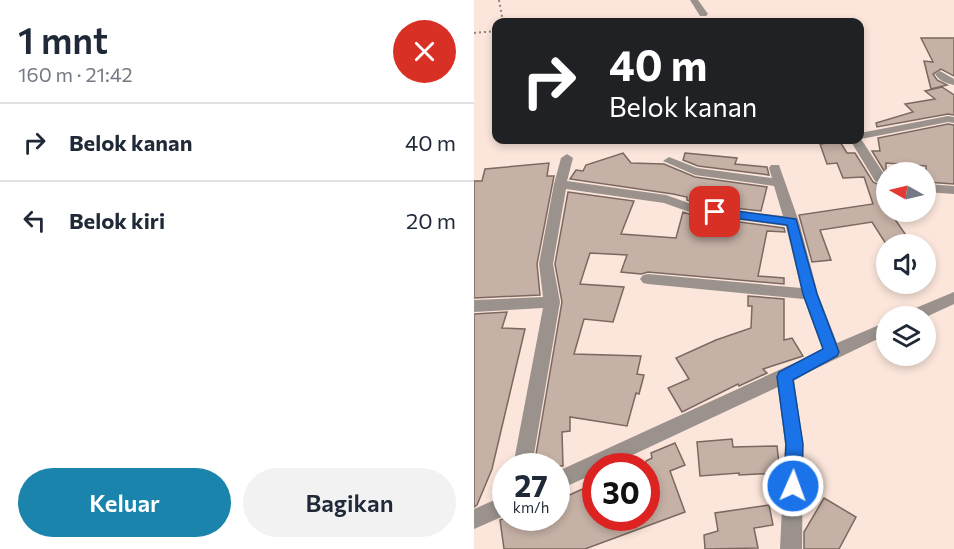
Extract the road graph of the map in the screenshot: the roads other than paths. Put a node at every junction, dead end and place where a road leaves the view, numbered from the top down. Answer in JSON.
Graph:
{"nodes":[{"id":1,"x":694,"y":0,"type":"edge"},
{"id":2,"x":703,"y":14,"type":"dead end"},
{"id":3,"x":940,"y":74,"type":"dead end"},
{"id":4,"x":954,"y":82,"type":"edge"},
{"id":5,"x":952,"y":121,"type":"edge"},
{"id":6,"x":864,"y":135,"type":"edge"},
{"id":7,"x":859,"y":144,"type":"edge"},
{"id":8,"x":567,"y":158,"type":"dead end"},
{"id":9,"x":669,"y":161,"type":"dead end"},
{"id":10,"x":775,"y":168,"type":"dead end"},
{"id":11,"x":876,"y":172,"type":"edge"},
{"id":12,"x":780,"y":183,"type":"junction"},
{"id":13,"x":560,"y":184,"type":"junction"},
{"id":14,"x":936,"y":189,"type":"edge"},
{"id":15,"x":954,"y":190,"type":"edge"},
{"id":16,"x":792,"y":222,"type":"junction"},
{"id":17,"x":648,"y":279,"type":"dead end"},
{"id":18,"x":810,"y":294,"type":"junction"},
{"id":19,"x":953,"y":299,"type":"edge"},
{"id":20,"x":552,"y":302,"type":"junction"},
{"id":21,"x":474,"y":306,"type":"edge"},
{"id":22,"x":936,"y":306,"type":"edge"},
{"id":23,"x":876,"y":332,"type":"edge"},
{"id":24,"x":832,"y":352,"type":"junction"},
{"id":25,"x":785,"y":377,"type":"junction"},
{"id":26,"x":524,"y":453,"type":"edge"},
{"id":27,"x":570,"y":476,"type":"edge"},
{"id":28,"x":492,"y":511,"type":"edge"},
{"id":29,"x":474,"y":519,"type":"edge"},
{"id":30,"x":791,"y":549,"type":"edge"}],
"edges":[{"from":1,"to":2,"type":"street"},
{"from":3,"to":4,"type":"street"},
{"from":5,"to":6,"type":"street"},
{"from":7,"to":11,"type":"street"},
{"from":8,"to":13,"type":"street"},
{"from":9,"to":12,"type":"street"},
{"from":10,"to":12,"type":"street"},
{"from":12,"to":16,"type":"street"},
{"from":13,"to":16,"type":"street"},
{"from":13,"to":20,"type":"street"},
{"from":14,"to":15,"type":"street"},
{"from":16,"to":18,"type":"street"},
{"from":17,"to":18,"type":"street"},
{"from":18,"to":24,"type":"street"},
{"from":19,"to":22,"type":"street"},
{"from":20,"to":21,"type":"street"},
{"from":20,"to":26,"type":"street"},
{"from":23,"to":24,"type":"street"},
{"from":24,"to":25,"type":"street"},
{"from":25,"to":27,"type":"street"},
{"from":25,"to":30,"type":"street"},
{"from":28,"to":29,"type":"street"}]}
